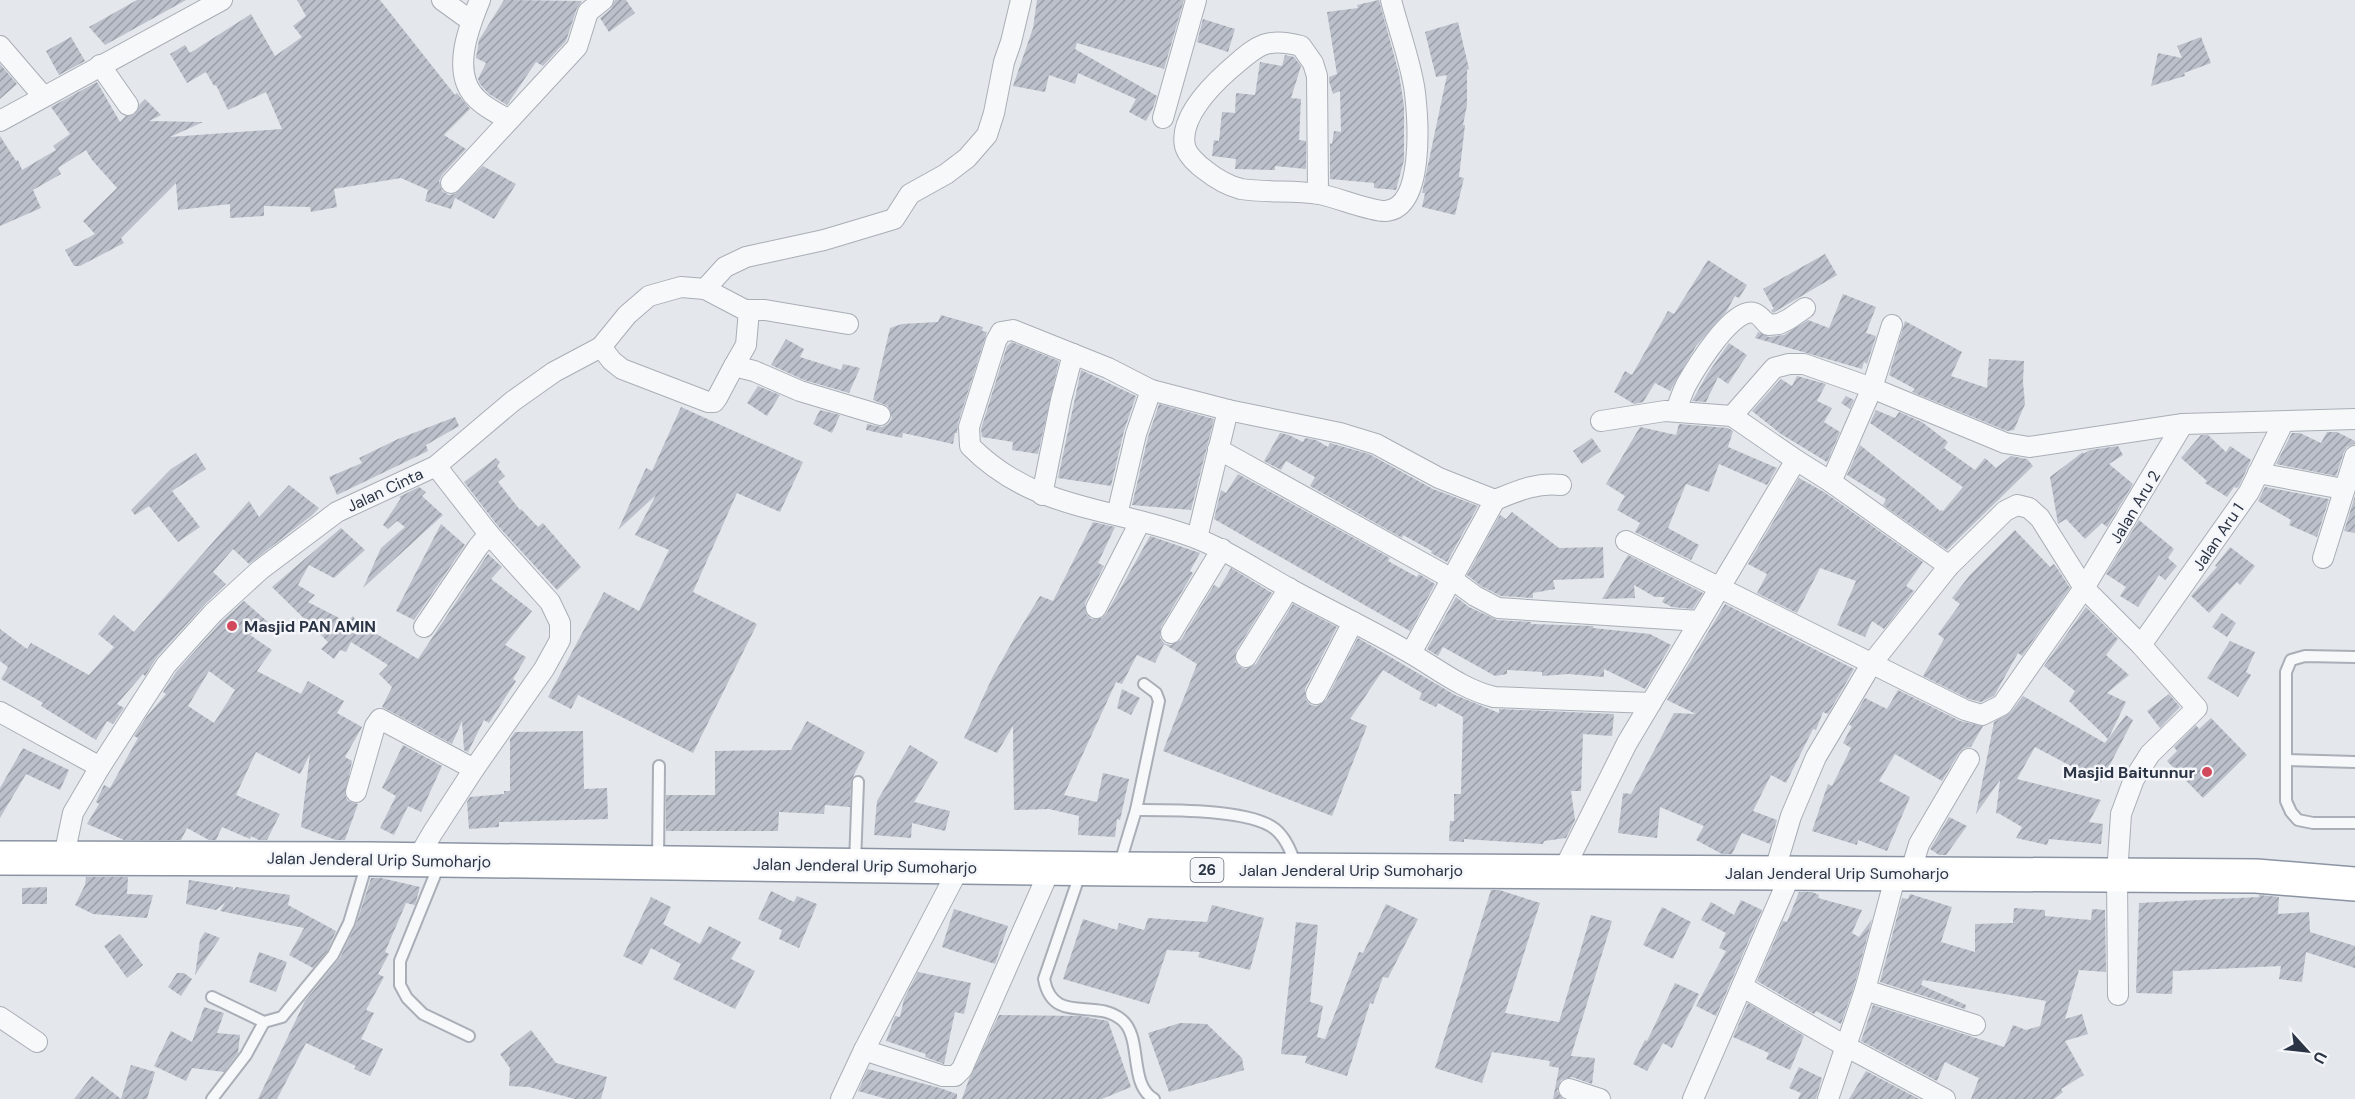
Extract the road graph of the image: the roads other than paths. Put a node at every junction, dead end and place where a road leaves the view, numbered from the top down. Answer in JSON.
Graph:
{"nodes":[{"id":1,"x":222,"y":0,"type":"edge"},
{"id":2,"x":442,"y":0,"type":"edge"},
{"id":3,"x":480,"y":0,"type":"edge"},
{"id":4,"x":603,"y":0,"type":"edge"},
{"id":5,"x":1021,"y":0,"type":"edge"},
{"id":6,"x":1196,"y":0,"type":"edge"},
{"id":7,"x":1391,"y":0,"type":"edge"},
{"id":8,"x":471,"y":21,"type":"junction"},
{"id":9,"x":0,"y":46,"type":"edge"},
{"id":10,"x":100,"y":65,"type":"junction"},
{"id":11,"x":43,"y":96,"type":"junction"},
{"id":12,"x":128,"y":105,"type":"dead end"},
{"id":13,"x":1163,"y":118,"type":"dead end"},
{"id":14,"x":509,"y":120,"type":"junction"},
{"id":15,"x":0,"y":121,"type":"edge"},
{"id":16,"x":451,"y":183,"type":"dead end"},
{"id":17,"x":1318,"y":194,"type":"junction"},
{"id":18,"x":705,"y":289,"type":"junction"},
{"id":19,"x":1805,"y":308,"type":"dead end"},
{"id":20,"x":749,"y":310,"type":"junction"},
{"id":21,"x":848,"y":324,"type":"dead end"},
{"id":22,"x":1892,"y":325,"type":"dead end"},
{"id":23,"x":602,"y":347,"type":"junction"},
{"id":24,"x":1073,"y":354,"type":"junction"},
{"id":25,"x":734,"y":366,"type":"junction"},
{"id":26,"x":1872,"y":388,"type":"junction"},
{"id":27,"x":1152,"y":390,"type":"junction"},
{"id":28,"x":1228,"y":410,"type":"junction"},
{"id":29,"x":1676,"y":411,"type":"junction"},
{"id":30,"x":880,"y":415,"type":"dead end"},
{"id":31,"x":1732,"y":416,"type":"junction"},
{"id":32,"x":2355,"y":419,"type":"edge"},
{"id":33,"x":1601,"y":421,"type":"dead end"},
{"id":34,"x":2283,"y":423,"type":"junction"},
{"id":35,"x":2183,"y":424,"type":"junction"},
{"id":36,"x":1218,"y":449,"type":"junction"},
{"id":37,"x":2355,"y":456,"type":"edge"},
{"id":38,"x":1796,"y":460,"type":"junction"},
{"id":39,"x":436,"y":466,"type":"junction"},
{"id":40,"x":2258,"y":473,"type":"junction"},
{"id":41,"x":1831,"y":482,"type":"junction"},
{"id":42,"x":1561,"y":485,"type":"dead end"},
{"id":43,"x":2343,"y":489,"type":"junction"},
{"id":44,"x":1042,"y":495,"type":"junction"},
{"id":45,"x":1495,"y":500,"type":"junction"},
{"id":46,"x":1117,"y":515,"type":"junction"},
{"id":47,"x":1140,"y":522,"type":"junction"},
{"id":48,"x":489,"y":534,"type":"junction"},
{"id":49,"x":1197,"y":538,"type":"junction"},
{"id":50,"x":1626,"y":542,"type":"dead end"},
{"id":51,"x":1222,"y":549,"type":"junction"},
{"id":52,"x":2323,"y":558,"type":"dead end"},
{"id":53,"x":1948,"y":566,"type":"junction"},
{"id":54,"x":1452,"y":579,"type":"junction"},
{"id":55,"x":1289,"y":588,"type":"junction"},
{"id":56,"x":1720,"y":588,"type":"junction"},
{"id":57,"x":2084,"y":588,"type":"junction"},
{"id":58,"x":1096,"y":608,"type":"dead end"},
{"id":59,"x":1700,"y":621,"type":"junction"},
{"id":60,"x":1353,"y":622,"type":"junction"},
{"id":61,"x":424,"y":627,"type":"dead end"},
{"id":62,"x":1171,"y":633,"type":"dead end"},
{"id":63,"x":2141,"y":645,"type":"junction"},
{"id":64,"x":1411,"y":653,"type":"junction"},
{"id":65,"x":1246,"y":657,"type":"dead end"},
{"id":66,"x":2355,"y":657,"type":"edge"},
{"id":67,"x":1872,"y":663,"type":"junction"},
{"id":68,"x":1144,"y":684,"type":"dead end"},
{"id":69,"x":1316,"y":694,"type":"dead end"},
{"id":70,"x":1651,"y":703,"type":"junction"},
{"id":71,"x":0,"y":712,"type":"edge"},
{"id":72,"x":1969,"y":759,"type":"dead end"},
{"id":73,"x":2287,"y":760,"type":"junction"},
{"id":74,"x":2355,"y":762,"type":"edge"},
{"id":75,"x":100,"y":766,"type":"junction"},
{"id":76,"x":659,"y":766,"type":"dead end"},
{"id":77,"x":474,"y":770,"type":"junction"},
{"id":78,"x":858,"y":782,"type":"dead end"},
{"id":79,"x":356,"y":792,"type":"dead end"},
{"id":80,"x":1136,"y":810,"type":"junction"},
{"id":81,"x":2355,"y":823,"type":"edge"},
{"id":82,"x":0,"y":844,"type":"edge"},
{"id":83,"x":61,"y":856,"type":"junction"},
{"id":84,"x":0,"y":858,"type":"edge"},
{"id":85,"x":369,"y":859,"type":"junction"},
{"id":86,"x":428,"y":861,"type":"junction"},
{"id":87,"x":657,"y":863,"type":"junction"},
{"id":88,"x":855,"y":866,"type":"junction"},
{"id":89,"x":1051,"y":867,"type":"junction"},
{"id":90,"x":959,"y":868,"type":"junction"},
{"id":91,"x":1083,"y":868,"type":"junction"},
{"id":92,"x":1118,"y":869,"type":"junction"},
{"id":93,"x":1298,"y":870,"type":"junction"},
{"id":94,"x":1563,"y":872,"type":"junction"},
{"id":95,"x":1782,"y":873,"type":"junction"},
{"id":96,"x":1903,"y":874,"type":"junction"},
{"id":97,"x":2117,"y":875,"type":"junction"},
{"id":98,"x":2355,"y":884,"type":"edge"},
{"id":99,"x":1743,"y":987,"type":"junction"},
{"id":100,"x":1865,"y":990,"type":"junction"},
{"id":101,"x":2118,"y":995,"type":"dead end"},
{"id":102,"x":212,"y":997,"type":"dead end"},
{"id":103,"x":0,"y":1017,"type":"edge"},
{"id":104,"x":264,"y":1022,"type":"junction"},
{"id":105,"x":1975,"y":1025,"type":"dead end"},
{"id":106,"x":469,"y":1036,"type":"dead end"},
{"id":107,"x":37,"y":1042,"type":"dead end"},
{"id":108,"x":1847,"y":1047,"type":"junction"},
{"id":109,"x":864,"y":1050,"type":"junction"},
{"id":110,"x":1569,"y":1089,"type":"dead end"},
{"id":111,"x":212,"y":1099,"type":"edge"},
{"id":112,"x":841,"y":1099,"type":"edge"},
{"id":113,"x":1154,"y":1099,"type":"edge"},
{"id":114,"x":1600,"y":1099,"type":"edge"},
{"id":115,"x":1693,"y":1099,"type":"edge"},
{"id":116,"x":1828,"y":1099,"type":"edge"},
{"id":117,"x":1945,"y":1099,"type":"edge"}],
"edges":[{"from":1,"to":10,"type":"street"},
{"from":2,"to":8,"type":"street"},
{"from":3,"to":8,"type":"street"},
{"from":4,"to":14,"type":"street"},
{"from":5,"to":18,"type":"street"},
{"from":6,"to":13,"type":"street"},
{"from":7,"to":17,"type":"street"},
{"from":8,"to":14,"type":"street"},
{"from":9,"to":11,"type":"street"},
{"from":10,"to":11,"type":"street"},
{"from":10,"to":12,"type":"street"},
{"from":11,"to":15,"type":"street"},
{"from":14,"to":16,"type":"street"},
{"from":17,"to":17,"type":"street"},
{"from":18,"to":20,"type":"street"},
{"from":18,"to":23,"type":"street"},
{"from":19,"to":29,"type":"street"},
{"from":20,"to":21,"type":"street"},
{"from":20,"to":25,"type":"street"},
{"from":22,"to":26,"type":"street"},
{"from":23,"to":25,"type":"street"},
{"from":23,"to":39,"type":"street"},
{"from":24,"to":27,"type":"street"},
{"from":24,"to":44,"type":"street"},
{"from":24,"to":44,"type":"street"},
{"from":25,"to":30,"type":"street"},
{"from":26,"to":31,"type":"street"},
{"from":26,"to":35,"type":"street"},
{"from":26,"to":41,"type":"street"},
{"from":27,"to":28,"type":"street"},
{"from":27,"to":46,"type":"street"},
{"from":28,"to":36,"type":"street"},
{"from":28,"to":45,"type":"street"},
{"from":29,"to":31,"type":"street"},
{"from":29,"to":33,"type":"street"},
{"from":31,"to":38,"type":"street"},
{"from":32,"to":34,"type":"street"},
{"from":34,"to":35,"type":"street"},
{"from":34,"to":40,"type":"street","name":"Jalan Aru 1"},
{"from":35,"to":57,"type":"street","name":"Jalan Aru 2"},
{"from":36,"to":49,"type":"street"},
{"from":36,"to":54,"type":"street"},
{"from":37,"to":43,"type":"street"},
{"from":38,"to":41,"type":"street"},
{"from":38,"to":56,"type":"street"},
{"from":39,"to":48,"type":"street","name":"Jalan Cinta"},
{"from":39,"to":75,"type":"street","name":"Jalan Cinta"},
{"from":40,"to":43,"type":"street"},
{"from":40,"to":63,"type":"street","name":"Jalan Aru 1"},
{"from":41,"to":53,"type":"street"},
{"from":42,"to":45,"type":"street"},
{"from":43,"to":52,"type":"street"},
{"from":44,"to":46,"type":"street"},
{"from":45,"to":54,"type":"street"},
{"from":46,"to":47,"type":"street"},
{"from":47,"to":49,"type":"street"},
{"from":47,"to":58,"type":"street"},
{"from":48,"to":61,"type":"street"},
{"from":48,"to":77,"type":"street","name":"Jalan Cinta"},
{"from":49,"to":51,"type":"street"},
{"from":50,"to":56,"type":"street"},
{"from":51,"to":55,"type":"street"},
{"from":51,"to":62,"type":"street"},
{"from":53,"to":57,"type":"street"},
{"from":53,"to":67,"type":"street"},
{"from":54,"to":59,"type":"street"},
{"from":54,"to":64,"type":"street"},
{"from":55,"to":60,"type":"street"},
{"from":55,"to":65,"type":"street"},
{"from":56,"to":59,"type":"street"},
{"from":56,"to":67,"type":"street"},
{"from":57,"to":63,"type":"street"},
{"from":57,"to":67,"type":"street","name":"Jalan Aru 2"},
{"from":59,"to":70,"type":"street"},
{"from":60,"to":64,"type":"street"},
{"from":60,"to":69,"type":"street"},
{"from":63,"to":97,"type":"street"},
{"from":64,"to":70,"type":"street"},
{"from":66,"to":73,"type":"lane"},
{"from":67,"to":95,"type":"street"},
{"from":68,"to":80,"type":"lane"},
{"from":70,"to":94,"type":"street"},
{"from":71,"to":75,"type":"street"},
{"from":72,"to":96,"type":"street"},
{"from":73,"to":74,"type":"lane"},
{"from":73,"to":81,"type":"lane"},
{"from":75,"to":83,"type":"street","name":"Jalan Cinta"},
{"from":76,"to":87,"type":"lane"},
{"from":77,"to":79,"type":"street"},
{"from":77,"to":86,"type":"street","name":"Jalan Cinta"},
{"from":78,"to":88,"type":"lane"},
{"from":80,"to":92,"type":"lane"},
{"from":80,"to":93,"type":"lane"},
{"from":82,"to":83,"type":"highway","name":"Jalan Jenderal Urip Sumoharjo","number":"26"},
{"from":83,"to":84,"type":"highway","name":"Jalan Jenderal Urip Sumoharjo","number":"26"},
{"from":83,"to":85,"type":"highway","name":"Jalan Jenderal Urip Sumoharjo","number":"26"},
{"from":85,"to":86,"type":"highway","name":"Jalan Jenderal Urip Sumoharjo","number":"26"},
{"from":85,"to":104,"type":"lane"},
{"from":86,"to":87,"type":"highway","name":"Jalan Jenderal Urip Sumoharjo","number":"26"},
{"from":86,"to":106,"type":"lane"},
{"from":87,"to":88,"type":"highway","name":"Jalan Jenderal Urip Sumoharjo","number":"26"},
{"from":88,"to":90,"type":"highway","name":"Jalan Jenderal Urip Sumoharjo","number":"26"},
{"from":89,"to":90,"type":"highway","name":"Jalan Jenderal Urip Sumoharjo","number":"26"},
{"from":89,"to":91,"type":"highway","name":"Jalan Jenderal Urip Sumoharjo","number":"26"},
{"from":89,"to":109,"type":"street"},
{"from":90,"to":109,"type":"street"},
{"from":91,"to":92,"type":"highway","name":"Jalan Jenderal Urip Sumoharjo","number":"26"},
{"from":91,"to":113,"type":"lane"},
{"from":92,"to":93,"type":"highway","name":"Jalan Jenderal Urip Sumoharjo","number":"26"},
{"from":93,"to":94,"type":"highway","name":"Jalan Jenderal Urip Sumoharjo","number":"26"},
{"from":94,"to":95,"type":"highway","name":"Jalan Jenderal Urip Sumoharjo","number":"26"},
{"from":95,"to":96,"type":"highway","name":"Jalan Jenderal Urip Sumoharjo","number":"26"},
{"from":95,"to":99,"type":"street"},
{"from":96,"to":97,"type":"highway","name":"Jalan Jenderal Urip Sumoharjo","number":"26"},
{"from":96,"to":100,"type":"street"},
{"from":97,"to":98,"type":"highway","name":"Jalan Jenderal Urip Sumoharjo","number":"26"},
{"from":97,"to":101,"type":"street"},
{"from":99,"to":108,"type":"street"},
{"from":99,"to":115,"type":"street"},
{"from":100,"to":105,"type":"street"},
{"from":100,"to":108,"type":"street"},
{"from":102,"to":104,"type":"lane"},
{"from":103,"to":107,"type":"street"},
{"from":104,"to":111,"type":"lane"},
{"from":108,"to":116,"type":"street"},
{"from":108,"to":117,"type":"street"},
{"from":109,"to":112,"type":"street"},
{"from":110,"to":114,"type":"street"}]}
